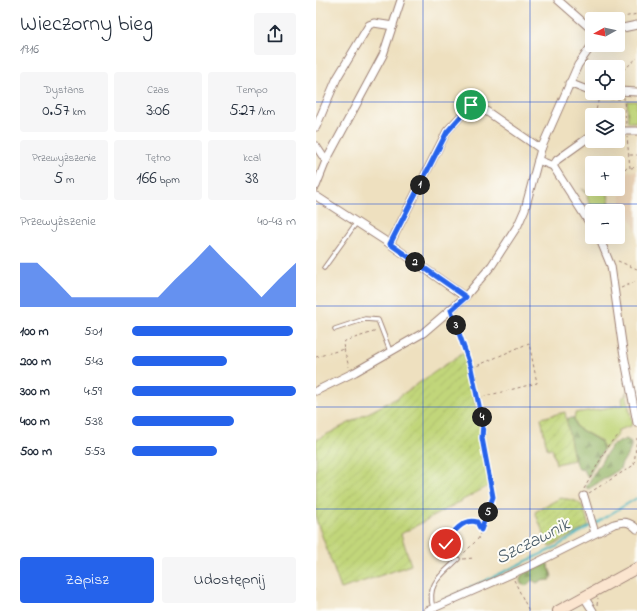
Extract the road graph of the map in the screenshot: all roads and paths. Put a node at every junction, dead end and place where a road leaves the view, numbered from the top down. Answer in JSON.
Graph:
{"nodes":[{"id":1,"x":401,"y":0,"type":"edge"},
{"id":2,"x":559,"y":0,"type":"edge"},
{"id":3,"x":637,"y":14,"type":"edge"},
{"id":4,"x":625,"y":17,"type":"edge"},
{"id":5,"x":585,"y":24,"type":"edge"},
{"id":6,"x":637,"y":25,"type":"edge"},
{"id":7,"x":393,"y":26,"type":"junction"},
{"id":8,"x":625,"y":28,"type":"edge"},
{"id":9,"x":587,"y":52,"type":"edge"},
{"id":10,"x":637,"y":58,"type":"edge"},
{"id":11,"x":625,"y":70,"type":"edge"},
{"id":12,"x":569,"y":83,"type":"junction"},
{"id":13,"x":585,"y":89,"type":"edge"},
{"id":14,"x":625,"y":91,"type":"edge"},
{"id":15,"x":637,"y":92,"type":"edge"},
{"id":16,"x":316,"y":127,"type":"edge"},
{"id":17,"x":625,"y":131,"type":"edge"},
{"id":18,"x":637,"y":131,"type":"edge"},
{"id":19,"x":585,"y":140,"type":"edge"},
{"id":20,"x":316,"y":146,"type":"edge"},
{"id":21,"x":541,"y":149,"type":"junction"},
{"id":22,"x":637,"y":154,"type":"edge"},
{"id":23,"x":629,"y":155,"type":"dead end"},
{"id":24,"x":538,"y":160,"type":"junction"},
{"id":25,"x":326,"y":161,"type":"junction"},
{"id":26,"x":553,"y":166,"type":"junction"},
{"id":27,"x":637,"y":167,"type":"edge"},
{"id":28,"x":630,"y":168,"type":"dead end"},
{"id":29,"x":316,"y":186,"type":"edge"},
{"id":30,"x":316,"y":196,"type":"edge"},
{"id":31,"x":585,"y":216,"type":"edge"},
{"id":32,"x":357,"y":222,"type":"junction"},
{"id":33,"x":390,"y":244,"type":"junction"},
{"id":34,"x":602,"y":244,"type":"edge"},
{"id":35,"x":618,"y":261,"type":"dead end"},
{"id":36,"x":324,"y":268,"type":"dead end"},
{"id":37,"x":637,"y":269,"type":"edge"},
{"id":38,"x":637,"y":281,"type":"edge"},
{"id":39,"x":615,"y":290,"type":"junction"},
{"id":40,"x":466,"y":297,"type":"junction"},
{"id":41,"x":451,"y":310,"type":"junction"},
{"id":42,"x":335,"y":329,"type":"dead end"},
{"id":43,"x":382,"y":330,"type":"junction"},
{"id":44,"x":344,"y":349,"type":"junction"},
{"id":45,"x":390,"y":351,"type":"junction"},
{"id":46,"x":316,"y":357,"type":"edge"},
{"id":47,"x":471,"y":368,"type":"junction"},
{"id":48,"x":351,"y":374,"type":"junction"},
{"id":49,"x":316,"y":391,"type":"edge"},
{"id":50,"x":478,"y":399,"type":"junction"},
{"id":51,"x":637,"y":423,"type":"edge"},
{"id":52,"x":620,"y":434,"type":"dead end"},
{"id":53,"x":637,"y":438,"type":"edge"},
{"id":54,"x":584,"y":496,"type":"junction"},
{"id":55,"x":594,"y":528,"type":"junction"},
{"id":56,"x":637,"y":529,"type":"edge"},
{"id":57,"x":481,"y":530,"type":"junction"},
{"id":58,"x":474,"y":558,"type":"dead end"},
{"id":59,"x":458,"y":559,"type":"junction"},
{"id":60,"x":453,"y":564,"type":"junction"},
{"id":61,"x":637,"y":568,"type":"edge"},
{"id":62,"x":511,"y":574,"type":"junction"},
{"id":63,"x":584,"y":597,"type":"junction"},
{"id":64,"x":430,"y":610,"type":"edge"},
{"id":65,"x":529,"y":611,"type":"edge"},
{"id":66,"x":558,"y":611,"type":"edge"},
{"id":67,"x":593,"y":611,"type":"edge"}],
"edges":[{"from":1,"to":7,"type":"street"},
{"from":2,"to":5,"type":"street"},
{"from":3,"to":4,"type":"path"},
{"from":6,"to":8,"type":"street"},
{"from":7,"to":16,"type":"street"},
{"from":7,"to":25,"type":"street"},
{"from":9,"to":12,"type":"street"},
{"from":10,"to":11,"type":"path"},
{"from":12,"to":13,"type":"street"},
{"from":12,"to":21,"type":"street"},
{"from":14,"to":15,"type":"street"},
{"from":17,"to":18,"type":"street"},
{"from":19,"to":26,"type":"street"},
{"from":20,"to":25,"type":"street"},
{"from":21,"to":24,"type":"street"},
{"from":21,"to":33,"type":"street"},
{"from":22,"to":23,"type":"path"},
{"from":24,"to":26,"type":"street"},
{"from":24,"to":40,"type":"street"},
{"from":25,"to":29,"type":"street"},
{"from":26,"to":31,"type":"street"},
{"from":27,"to":28,"type":"path"},
{"from":30,"to":32,"type":"street"},
{"from":32,"to":33,"type":"street"},
{"from":32,"to":36,"type":"lane"},
{"from":33,"to":40,"type":"street"},
{"from":34,"to":39,"type":"street"},
{"from":35,"to":37,"type":"path"},
{"from":38,"to":39,"type":"path"},
{"from":39,"to":51,"type":"street"},
{"from":40,"to":41,"type":"street"},
{"from":41,"to":45,"type":"street"},
{"from":41,"to":47,"type":"path"},
{"from":42,"to":43,"type":"lane"},
{"from":43,"to":44,"type":"path"},
{"from":43,"to":45,"type":"lane"},
{"from":44,"to":46,"type":"path"},
{"from":44,"to":48,"type":"path"},
{"from":45,"to":48,"type":"street"},
{"from":47,"to":50,"type":"path"},
{"from":47,"to":50,"type":"path"},
{"from":48,"to":49,"type":"street"},
{"from":50,"to":57,"type":"path"},
{"from":52,"to":54,"type":"path"},
{"from":53,"to":54,"type":"path"},
{"from":54,"to":55,"type":"street"},
{"from":55,"to":56,"type":"street"},
{"from":55,"to":62,"type":"street"},
{"from":57,"to":59,"type":"path"},
{"from":57,"to":60,"type":"path"},
{"from":58,"to":59,"type":"path"},
{"from":59,"to":60,"type":"lane"},
{"from":60,"to":64,"type":"lane"},
{"from":61,"to":63,"type":"street"},
{"from":62,"to":64,"type":"street"},
{"from":62,"to":65,"type":"path"},
{"from":63,"to":66,"type":"street"},
{"from":63,"to":67,"type":"street"}]}
